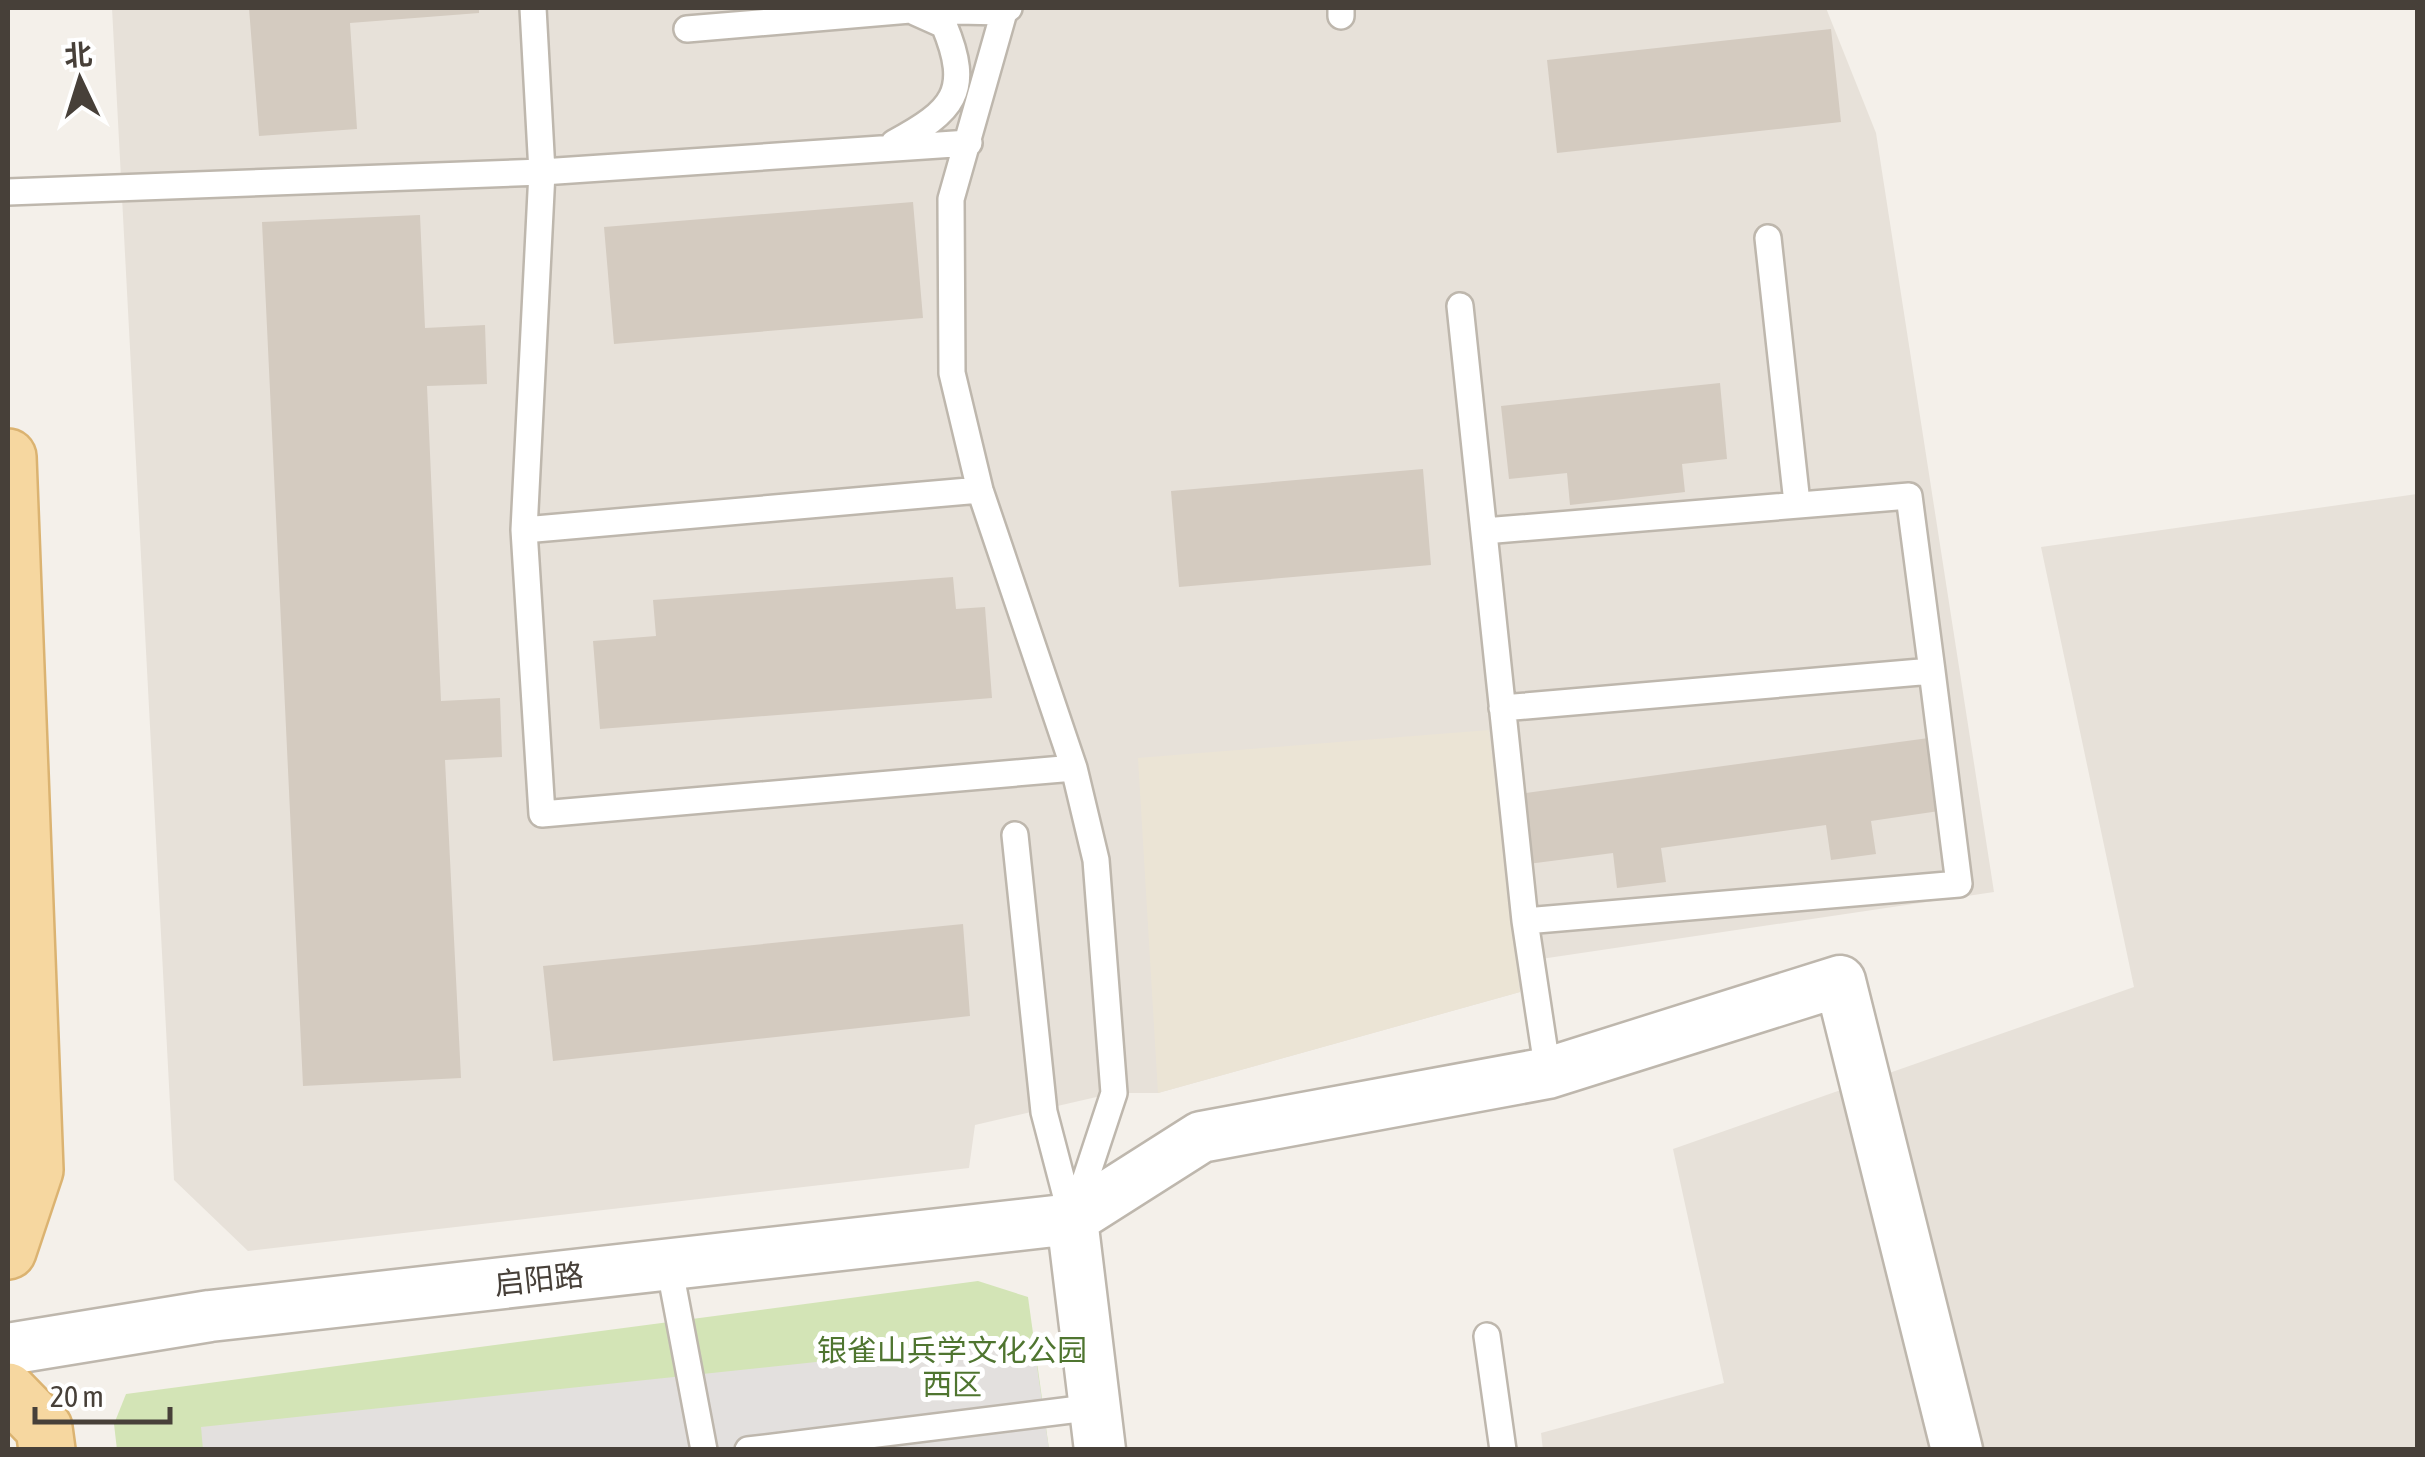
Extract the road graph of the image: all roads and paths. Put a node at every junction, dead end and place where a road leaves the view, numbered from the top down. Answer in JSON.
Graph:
{"nodes":[{"id":1,"x":534,"y":8,"type":"edge"},
{"id":2,"x":877,"y":10,"type":"edge"},
{"id":3,"x":910,"y":10,"type":"junction"},
{"id":4,"x":1006,"y":10,"type":"edge"},
{"id":5,"x":687,"y":29,"type":"dead end"},
{"id":6,"x":969,"y":143,"type":"junction"},
{"id":7,"x":883,"y":149,"type":"junction"},
{"id":8,"x":542,"y":172,"type":"junction"},
{"id":9,"x":8,"y":192,"type":"edge"},
{"id":10,"x":1768,"y":238,"type":"dead end"},
{"id":11,"x":1460,"y":306,"type":"dead end"},
{"id":12,"x":8,"y":457,"type":"edge"},
{"id":13,"x":980,"y":490,"type":"junction"},
{"id":14,"x":1796,"y":503,"type":"junction"},
{"id":15,"x":524,"y":530,"type":"junction"},
{"id":16,"x":1484,"y":531,"type":"junction"},
{"id":17,"x":1932,"y":671,"type":"junction"},
{"id":18,"x":1502,"y":708,"type":"junction"},
{"id":19,"x":1074,"y":768,"type":"junction"},
{"id":20,"x":1016,"y":835,"type":"dead end"},
{"id":21,"x":1525,"y":920,"type":"junction"},
{"id":22,"x":1548,"y":1073,"type":"junction"},
{"id":23,"x":1072,"y":1219,"type":"junction"},
{"id":24,"x":8,"y":1251,"type":"edge"},
{"id":25,"x":669,"y":1265,"type":"junction"},
{"id":26,"x":1486,"y":1336,"type":"dead end"},
{"id":27,"x":8,"y":1349,"type":"edge"},
{"id":28,"x":8,"y":1391,"type":"edge"},
{"id":29,"x":1098,"y":1428,"type":"edge"},
{"id":30,"x":47,"y":1450,"type":"edge"},
{"id":31,"x":704,"y":1450,"type":"edge"},
{"id":32,"x":748,"y":1450,"type":"edge"},
{"id":33,"x":1502,"y":1450,"type":"edge"},
{"id":34,"x":1956,"y":1450,"type":"edge"}],
"edges":[{"from":1,"to":8,"type":"lane"},
{"from":2,"to":3,"type":"lane"},
{"from":2,"to":5,"type":"lane"},
{"from":3,"to":4,"type":"lane"},
{"from":3,"to":7,"type":"lane"},
{"from":4,"to":6,"type":"lane"},
{"from":6,"to":7,"type":"lane"},
{"from":6,"to":13,"type":"lane"},
{"from":7,"to":8,"type":"lane"},
{"from":8,"to":9,"type":"lane"},
{"from":8,"to":15,"type":"lane"},
{"from":10,"to":14,"type":"lane"},
{"from":11,"to":16,"type":"lane"},
{"from":12,"to":24,"type":"main road"},
{"from":13,"to":15,"type":"lane"},
{"from":13,"to":19,"type":"lane"},
{"from":14,"to":16,"type":"lane"},
{"from":14,"to":17,"type":"lane"},
{"from":15,"to":19,"type":"lane"},
{"from":16,"to":18,"type":"lane"},
{"from":17,"to":18,"type":"lane"},
{"from":17,"to":21,"type":"lane"},
{"from":18,"to":21,"type":"lane"},
{"from":19,"to":23,"type":"lane"},
{"from":20,"to":23,"type":"lane"},
{"from":21,"to":22,"type":"lane"},
{"from":22,"to":23,"type":"street"},
{"from":22,"to":34,"type":"street"},
{"from":23,"to":25,"type":"street","name":"启阳路"},
{"from":23,"to":29,"type":"street"},
{"from":25,"to":27,"type":"street","name":"启阳路"},
{"from":25,"to":31,"type":"lane"},
{"from":26,"to":33,"type":"lane"},
{"from":28,"to":30,"type":"main road"},
{"from":29,"to":32,"type":"lane"}]}
